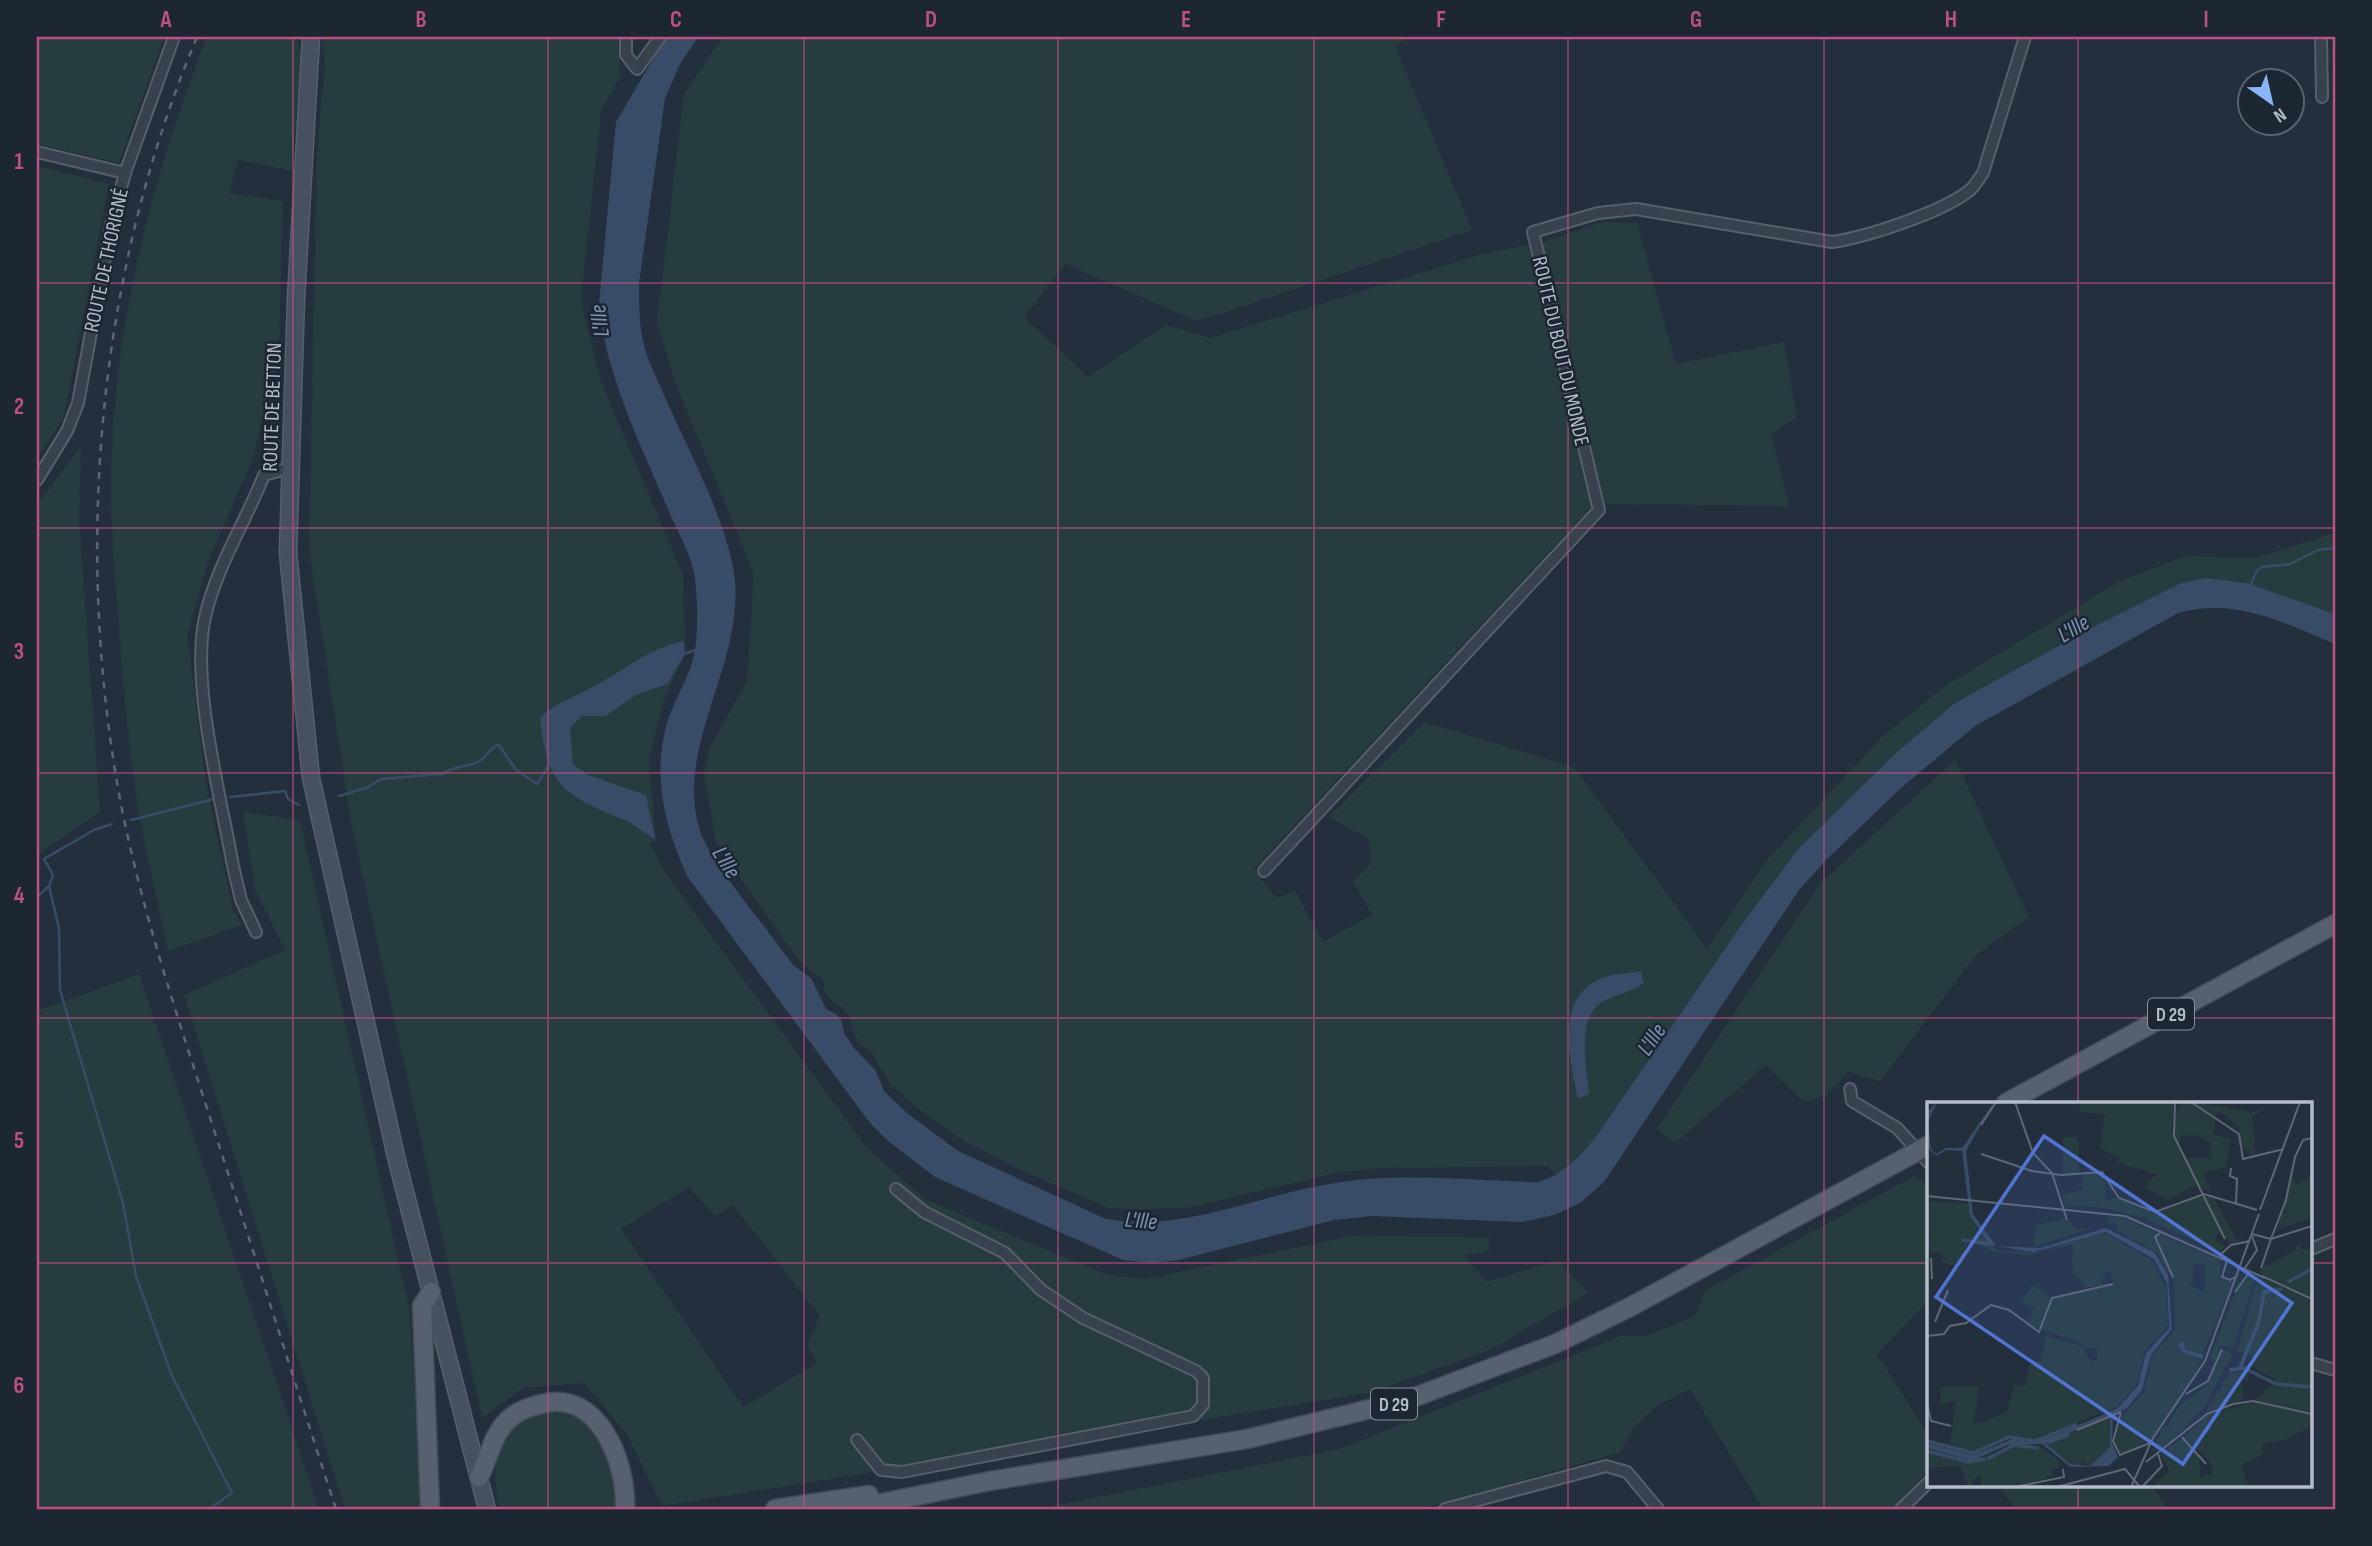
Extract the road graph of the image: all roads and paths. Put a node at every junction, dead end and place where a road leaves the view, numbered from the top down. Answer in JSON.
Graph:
{"nodes":[{"id":1,"x":174,"y":37,"type":"edge"},
{"id":2,"x":311,"y":37,"type":"edge"},
{"id":3,"x":626,"y":37,"type":"edge"},
{"id":4,"x":660,"y":37,"type":"edge"},
{"id":5,"x":2025,"y":37,"type":"edge"},
{"id":6,"x":2321,"y":37,"type":"edge"},
{"id":7,"x":2329,"y":49,"type":"edge"},
{"id":8,"x":2322,"y":97,"type":"dead end"},
{"id":9,"x":37,"y":152,"type":"edge"},
{"id":10,"x":125,"y":173,"type":"junction"},
{"id":11,"x":290,"y":473,"type":"junction"},
{"id":12,"x":37,"y":480,"type":"edge"},
{"id":13,"x":1264,"y":871,"type":"dead end"},
{"id":14,"x":2335,"y":924,"type":"edge"},
{"id":15,"x":256,"y":932,"type":"dead end"},
{"id":16,"x":1850,"y":1089,"type":"dead end"},
{"id":17,"x":2008,"y":1102,"type":"edge"},
{"id":18,"x":1926,"y":1153,"type":"edge"},
{"id":19,"x":896,"y":1189,"type":"dead end"},
{"id":20,"x":2335,"y":1239,"type":"edge"},
{"id":21,"x":2312,"y":1249,"type":"edge"},
{"id":22,"x":431,"y":1292,"type":"junction"},
{"id":23,"x":2312,"y":1363,"type":"edge"},
{"id":24,"x":2335,"y":1370,"type":"edge"},
{"id":25,"x":857,"y":1440,"type":"dead end"},
{"id":26,"x":479,"y":1477,"type":"junction"},
{"id":27,"x":990,"y":1481,"type":"junction"},
{"id":28,"x":1927,"y":1484,"type":"edge"},
{"id":29,"x":430,"y":1509,"type":"edge"},
{"id":30,"x":487,"y":1509,"type":"edge"},
{"id":31,"x":625,"y":1509,"type":"edge"},
{"id":32,"x":775,"y":1509,"type":"edge"},
{"id":33,"x":852,"y":1509,"type":"edge"},
{"id":34,"x":1445,"y":1509,"type":"edge"},
{"id":35,"x":1658,"y":1509,"type":"edge"},
{"id":36,"x":1901,"y":1509,"type":"edge"}],
"edges":[{"from":1,"to":10,"type":"street","name":"ROUTE DE THORIGNÉ"},
{"from":2,"to":11,"type":"main road","name":"ROUTE DE BETTON"},
{"from":3,"to":4,"type":"street"},
{"from":5,"to":13,"type":"street","name":"ROUTE DU BOUT DU MONDE"},
{"from":6,"to":7,"type":"street"},
{"from":7,"to":8,"type":"street"},
{"from":9,"to":10,"type":"street"},
{"from":10,"to":12,"type":"street","name":"ROUTE DE THORIGNÉ"},
{"from":11,"to":15,"type":"street"},
{"from":11,"to":22,"type":"main road","name":"ROUTE DE BETTON"},
{"from":14,"to":17,"type":"main road","number":"D 29"},
{"from":16,"to":18,"type":"street"},
{"from":18,"to":27,"type":"main road","number":"D 29"},
{"from":19,"to":25,"type":"street"},
{"from":20,"to":21,"type":"street"},
{"from":22,"to":26,"type":"main road","name":"ROUTE DE BETTON"},
{"from":22,"to":29,"type":"main road"},
{"from":23,"to":24,"type":"street"},
{"from":26,"to":30,"type":"main road","name":"ROUTE DE BETTON"},
{"from":26,"to":31,"type":"main road"},
{"from":27,"to":32,"type":"main road","number":"D 29"},
{"from":27,"to":33,"type":"main road","number":"D 29"},
{"from":28,"to":36,"type":"street"},
{"from":34,"to":35,"type":"street"}]}
